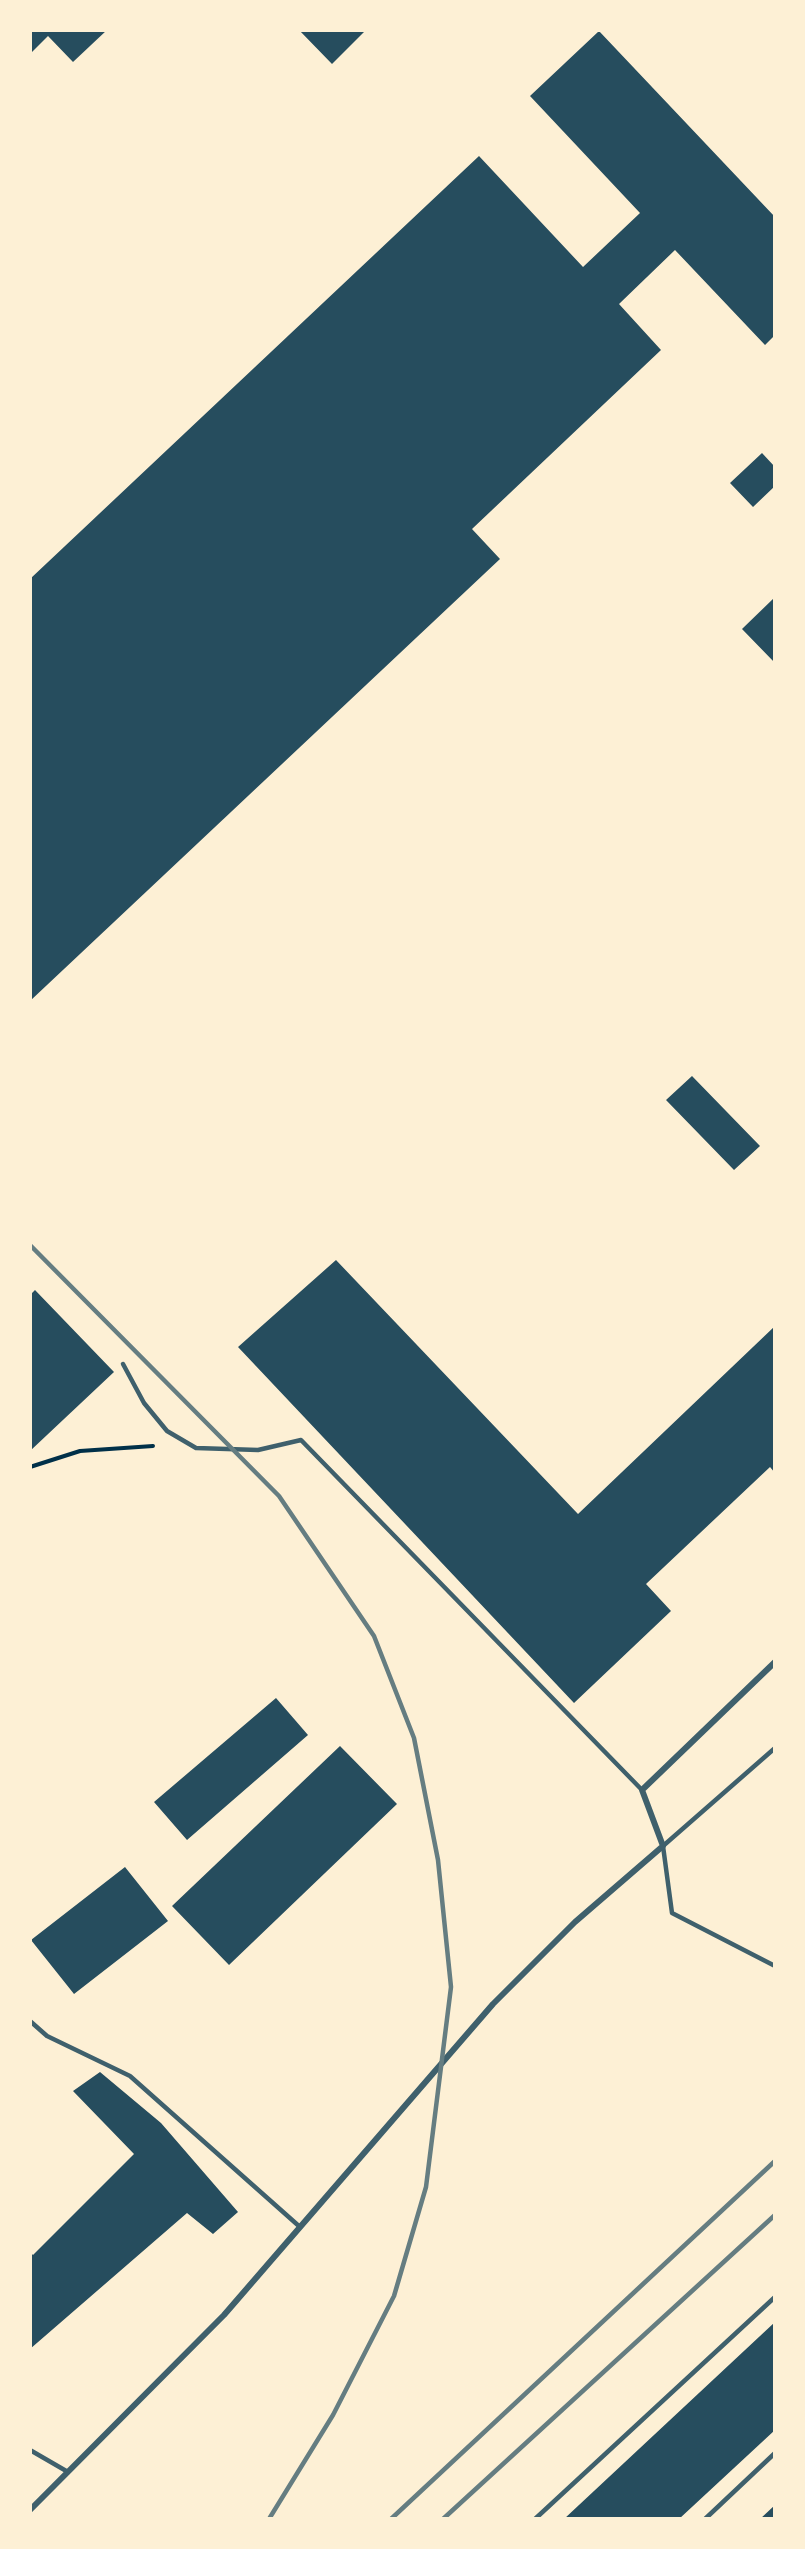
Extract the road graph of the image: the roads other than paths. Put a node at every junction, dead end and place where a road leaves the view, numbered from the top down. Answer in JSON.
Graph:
{"nodes":[{"id":1,"x":123,"y":1364,"type":"dead end"},
{"id":2,"x":775,"y":1662,"type":"edge"},
{"id":3,"x":775,"y":1748,"type":"edge"},
{"id":4,"x":642,"y":1790,"type":"junction"},
{"id":5,"x":663,"y":1846,"type":"junction"},
{"id":6,"x":775,"y":1966,"type":"edge"},
{"id":7,"x":30,"y":2021,"type":"edge"},
{"id":8,"x":300,"y":2227,"type":"junction"},
{"id":9,"x":775,"y":2296,"type":"edge"},
{"id":10,"x":30,"y":2450,"type":"edge"},
{"id":11,"x":775,"y":2453,"type":"edge"},
{"id":12,"x":68,"y":2472,"type":"junction"},
{"id":13,"x":30,"y":2510,"type":"edge"},
{"id":14,"x":536,"y":2519,"type":"edge"},
{"id":15,"x":705,"y":2519,"type":"edge"}],
"edges":[{"from":1,"to":4,"type":"lane"},
{"from":2,"to":4,"type":"street"},
{"from":3,"to":5,"type":"lane"},
{"from":4,"to":5,"type":"street"},
{"from":5,"to":6,"type":"lane"},
{"from":5,"to":8,"type":"street"},
{"from":7,"to":8,"type":"lane"},
{"from":8,"to":12,"type":"street"},
{"from":9,"to":14,"type":"lane"},
{"from":10,"to":12,"type":"lane"},
{"from":11,"to":15,"type":"lane"},
{"from":12,"to":13,"type":"street"}]}
